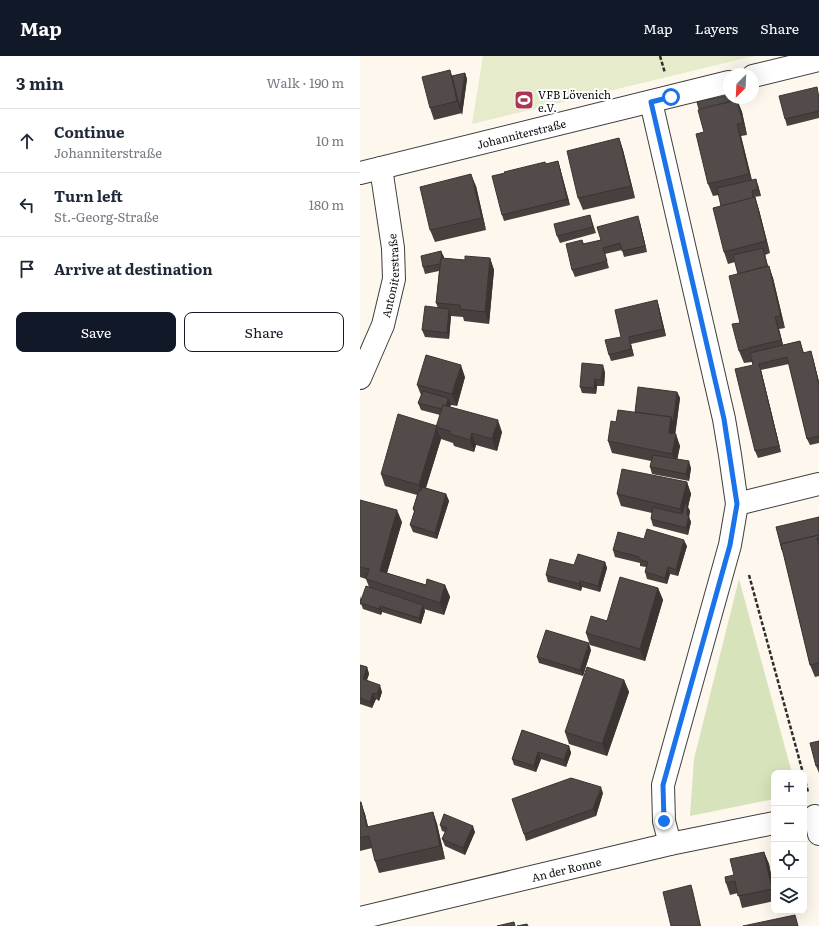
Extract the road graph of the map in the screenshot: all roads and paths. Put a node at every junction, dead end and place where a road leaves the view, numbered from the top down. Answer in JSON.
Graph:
{"nodes":[{"id":1,"x":819,"y":60,"type":"edge"},
{"id":2,"x":759,"y":75,"type":"edge"},
{"id":3,"x":723,"y":84,"type":"edge"},
{"id":4,"x":651,"y":102,"type":"junction"},
{"id":5,"x":381,"y":168,"type":"junction"},
{"id":6,"x":360,"y":174,"type":"edge"},
{"id":7,"x":360,"y":378,"type":"edge"},
{"id":8,"x":819,"y":484,"type":"edge"},
{"id":9,"x":737,"y":504,"type":"junction"},
{"id":10,"x":749,"y":574,"type":"dead end"},
{"id":11,"x":802,"y":770,"type":"edge"},
{"id":12,"x":771,"y":825,"type":"edge"},
{"id":13,"x":670,"y":844,"type":"junction"},
{"id":14,"x":360,"y":918,"type":"edge"}],
"edges":[{"from":1,"to":2,"type":"street"},
{"from":3,"to":4,"type":"street","name":"Johanniterstraße"},
{"from":4,"to":5,"type":"street","name":"Johanniterstraße"},
{"from":4,"to":9,"type":"street"},
{"from":5,"to":6,"type":"street","name":"Johanniterstraße"},
{"from":5,"to":7,"type":"street","name":"Antoniterstraße"},
{"from":8,"to":9,"type":"street"},
{"from":9,"to":13,"type":"street"},
{"from":10,"to":11,"type":"path"},
{"from":12,"to":13,"type":"street","name":"An der Ronne"},
{"from":13,"to":14,"type":"street","name":"An der Ronne"}]}
